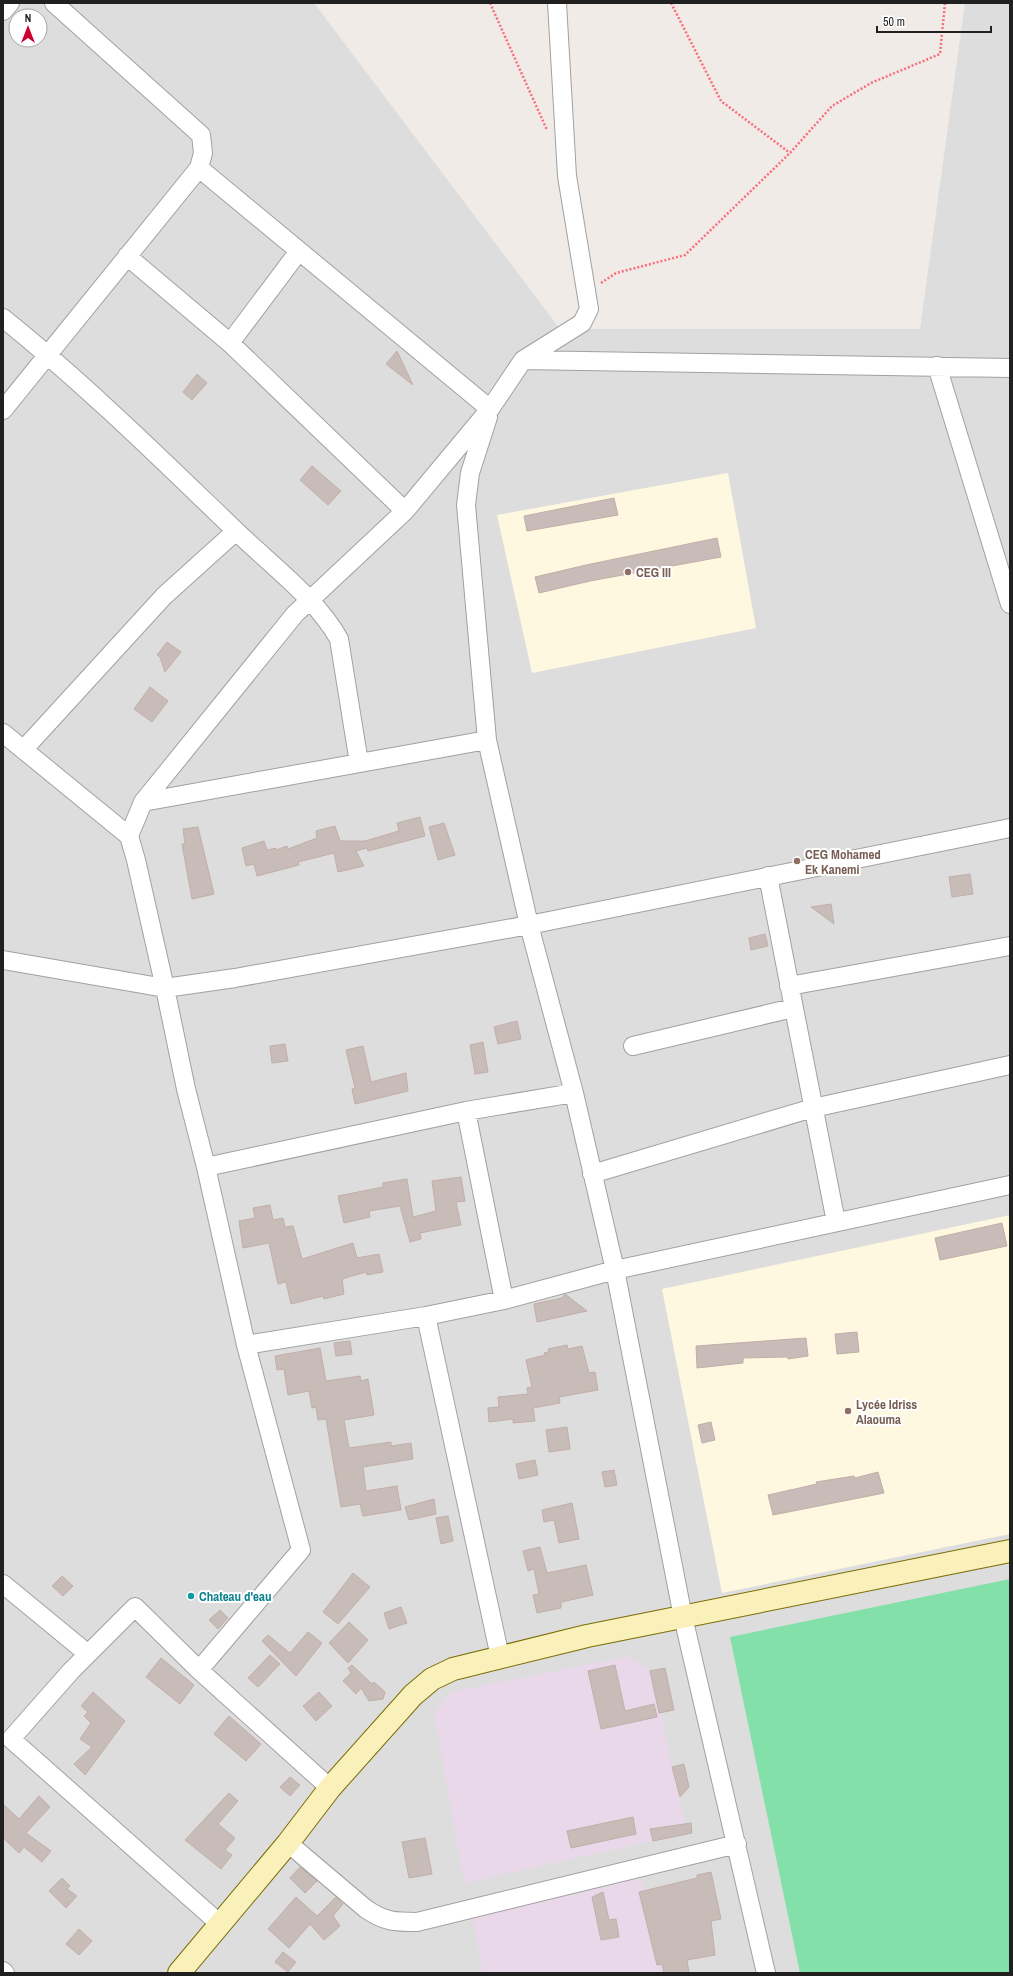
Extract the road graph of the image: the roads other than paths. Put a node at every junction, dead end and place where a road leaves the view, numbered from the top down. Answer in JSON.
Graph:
{"nodes":[{"id":1,"x":10,"y":3,"type":"edge"},
{"id":2,"x":54,"y":3,"type":"edge"},
{"id":3,"x":557,"y":3,"type":"edge"},
{"id":4,"x":3,"y":11,"type":"edge"},
{"id":5,"x":199,"y":168,"type":"junction"},
{"id":6,"x":299,"y":251,"type":"junction"},
{"id":7,"x":127,"y":256,"type":"junction"},
{"id":8,"x":3,"y":318,"type":"edge"},
{"id":9,"x":230,"y":343,"type":"junction"},
{"id":10,"x":48,"y":354,"type":"junction"},
{"id":11,"x":523,"y":360,"type":"junction"},
{"id":12,"x":937,"y":366,"type":"junction"},
{"id":13,"x":1010,"y":368,"type":"edge"},
{"id":14,"x":490,"y":409,"type":"junction"},
{"id":15,"x":3,"y":410,"type":"edge"},
{"id":16,"x":405,"y":511,"type":"junction"},
{"id":17,"x":236,"y":531,"type":"junction"},
{"id":18,"x":1009,"y":594,"type":"edge"},
{"id":19,"x":309,"y":600,"type":"junction"},
{"id":20,"x":3,"y":733,"type":"edge"},
{"id":21,"x":487,"y":740,"type":"junction"},
{"id":22,"x":24,"y":749,"type":"junction"},
{"id":23,"x":359,"y":763,"type":"junction"},
{"id":24,"x":143,"y":802,"type":"junction"},
{"id":25,"x":1010,"y":828,"type":"edge"},
{"id":26,"x":129,"y":836,"type":"junction"},
{"id":27,"x":768,"y":876,"type":"junction"},
{"id":28,"x":528,"y":924,"type":"junction"},
{"id":29,"x":1010,"y":946,"type":"edge"},
{"id":30,"x":3,"y":960,"type":"edge"},
{"id":31,"x":789,"y":986,"type":"junction"},
{"id":32,"x":165,"y":988,"type":"junction"},
{"id":33,"x":793,"y":1008,"type":"junction"},
{"id":34,"x":633,"y":1046,"type":"dead end"},
{"id":35,"x":1010,"y":1065,"type":"edge"},
{"id":36,"x":574,"y":1093,"type":"junction"},
{"id":37,"x":813,"y":1108,"type":"junction"},
{"id":38,"x":466,"y":1111,"type":"junction"},
{"id":39,"x":206,"y":1167,"type":"junction"},
{"id":40,"x":592,"y":1174,"type":"junction"},
{"id":41,"x":1010,"y":1184,"type":"edge"},
{"id":42,"x":836,"y":1222,"type":"junction"},
{"id":43,"x":615,"y":1270,"type":"junction"},
{"id":44,"x":504,"y":1300,"type":"junction"},
{"id":45,"x":426,"y":1316,"type":"junction"},
{"id":46,"x":246,"y":1345,"type":"junction"},
{"id":47,"x":1010,"y":1551,"type":"edge"},
{"id":48,"x":3,"y":1584,"type":"edge"},
{"id":49,"x":683,"y":1617,"type":"junction"},
{"id":50,"x":88,"y":1654,"type":"junction"},
{"id":51,"x":500,"y":1657,"type":"junction"},
{"id":52,"x":199,"y":1670,"type":"junction"},
{"id":53,"x":7,"y":1735,"type":"edge"},
{"id":54,"x":330,"y":1788,"type":"junction"},
{"id":55,"x":288,"y":1843,"type":"junction"},
{"id":56,"x":737,"y":1844,"type":"junction"},
{"id":57,"x":220,"y":1924,"type":"junction"},
{"id":58,"x":179,"y":1973,"type":"edge"},
{"id":59,"x":766,"y":1973,"type":"edge"}],
"edges":[{"from":1,"to":4,"type":"street"},
{"from":2,"to":5,"type":"street"},
{"from":3,"to":11,"type":"street"},
{"from":5,"to":6,"type":"street"},
{"from":5,"to":7,"type":"street"},
{"from":6,"to":9,"type":"street"},
{"from":6,"to":14,"type":"street"},
{"from":7,"to":9,"type":"street"},
{"from":7,"to":10,"type":"street"},
{"from":8,"to":10,"type":"street"},
{"from":9,"to":16,"type":"street"},
{"from":10,"to":15,"type":"street"},
{"from":10,"to":17,"type":"street"},
{"from":11,"to":12,"type":"street"},
{"from":11,"to":14,"type":"street"},
{"from":12,"to":13,"type":"street"},
{"from":12,"to":18,"type":"street"},
{"from":14,"to":16,"type":"street"},
{"from":14,"to":21,"type":"street"},
{"from":16,"to":19,"type":"street"},
{"from":17,"to":19,"type":"street"},
{"from":17,"to":22,"type":"street"},
{"from":19,"to":23,"type":"street"},
{"from":19,"to":24,"type":"street"},
{"from":20,"to":22,"type":"street"},
{"from":21,"to":23,"type":"street"},
{"from":21,"to":28,"type":"street"},
{"from":22,"to":26,"type":"street"},
{"from":23,"to":24,"type":"street"},
{"from":24,"to":26,"type":"street"},
{"from":25,"to":27,"type":"street"},
{"from":26,"to":32,"type":"street"},
{"from":27,"to":28,"type":"street"},
{"from":27,"to":31,"type":"street"},
{"from":28,"to":32,"type":"street"},
{"from":28,"to":36,"type":"street"},
{"from":29,"to":31,"type":"street"},
{"from":30,"to":32,"type":"street"},
{"from":31,"to":33,"type":"street"},
{"from":32,"to":39,"type":"street"},
{"from":33,"to":34,"type":"street"},
{"from":33,"to":37,"type":"street"},
{"from":35,"to":37,"type":"street"},
{"from":36,"to":38,"type":"street"},
{"from":36,"to":40,"type":"street"},
{"from":37,"to":40,"type":"street"},
{"from":37,"to":42,"type":"street"},
{"from":38,"to":39,"type":"street"},
{"from":38,"to":44,"type":"street"},
{"from":39,"to":46,"type":"street"},
{"from":40,"to":43,"type":"street"},
{"from":41,"to":42,"type":"street"},
{"from":42,"to":43,"type":"street"},
{"from":43,"to":44,"type":"street"},
{"from":43,"to":49,"type":"street"},
{"from":44,"to":45,"type":"street"},
{"from":45,"to":46,"type":"street"},
{"from":45,"to":51,"type":"street"},
{"from":46,"to":52,"type":"street"},
{"from":47,"to":49,"type":"street"},
{"from":48,"to":50,"type":"street"},
{"from":49,"to":51,"type":"street"},
{"from":49,"to":56,"type":"street"},
{"from":50,"to":52,"type":"street"},
{"from":50,"to":53,"type":"street"},
{"from":51,"to":54,"type":"street"},
{"from":52,"to":54,"type":"street"},
{"from":53,"to":57,"type":"street"},
{"from":54,"to":55,"type":"street"},
{"from":55,"to":56,"type":"street"},
{"from":55,"to":57,"type":"street"},
{"from":56,"to":59,"type":"street"},
{"from":57,"to":58,"type":"street"}]}
